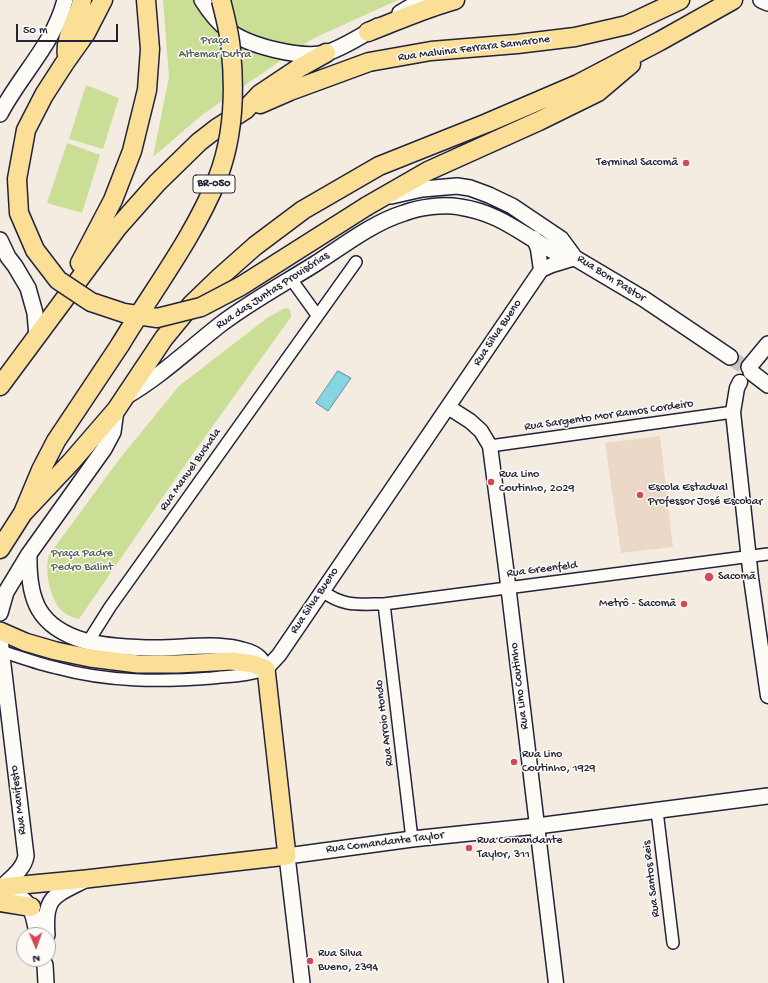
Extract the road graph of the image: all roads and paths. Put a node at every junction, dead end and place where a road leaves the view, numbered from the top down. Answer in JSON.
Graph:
{"nodes":[{"id":1,"x":65,"y":0,"type":"edge"},
{"id":2,"x":82,"y":0,"type":"edge"},
{"id":3,"x":102,"y":0,"type":"edge"},
{"id":4,"x":146,"y":0,"type":"edge"},
{"id":5,"x":202,"y":0,"type":"edge"},
{"id":6,"x":221,"y":0,"type":"edge"},
{"id":7,"x":422,"y":0,"type":"edge"},
{"id":8,"x":455,"y":0,"type":"edge"},
{"id":9,"x":680,"y":0,"type":"edge"},
{"id":10,"x":733,"y":0,"type":"edge"},
{"id":11,"x":761,"y":0,"type":"edge"},
{"id":12,"x":768,"y":3,"type":"edge"},
{"id":13,"x":368,"y":32,"type":"junction"},
{"id":14,"x":660,"y":41,"type":"junction"},
{"id":15,"x":326,"y":53,"type":"junction"},
{"id":16,"x":66,"y":61,"type":"junction"},
{"id":17,"x":245,"y":110,"type":"junction"},
{"id":18,"x":0,"y":114,"type":"edge"},
{"id":19,"x":372,"y":203,"type":"junction"},
{"id":20,"x":534,"y":238,"type":"junction"},
{"id":21,"x":0,"y":240,"type":"edge"},
{"id":22,"x":575,"y":258,"type":"junction"},
{"id":23,"x":356,"y":262,"type":"dead end"},
{"id":24,"x":541,"y":270,"type":"junction"},
{"id":25,"x":291,"y":279,"type":"junction"},
{"id":26,"x":52,"y":314,"type":"junction"},
{"id":27,"x":317,"y":315,"type":"junction"},
{"id":28,"x":37,"y":337,"type":"junction"},
{"id":29,"x":768,"y":344,"type":"edge"},
{"id":30,"x":730,"y":357,"type":"tunnel mouth"},
{"id":31,"x":747,"y":374,"type":"junction"},
{"id":32,"x":768,"y":385,"type":"edge"},
{"id":33,"x":0,"y":386,"type":"edge"},
{"id":34,"x":121,"y":404,"type":"junction"},
{"id":35,"x":448,"y":407,"type":"junction"},
{"id":36,"x":733,"y":412,"type":"junction"},
{"id":37,"x":490,"y":446,"type":"junction"},
{"id":38,"x":23,"y":513,"type":"junction"},
{"id":39,"x":0,"y":549,"type":"edge"},
{"id":40,"x":29,"y":554,"type":"junction"},
{"id":41,"x":768,"y":554,"type":"edge"},
{"id":42,"x":749,"y":557,"type":"junction"},
{"id":43,"x":508,"y":587,"type":"junction"},
{"id":44,"x":322,"y":591,"type":"junction"},
{"id":45,"x":384,"y":604,"type":"junction"},
{"id":46,"x":0,"y":613,"type":"edge"},
{"id":47,"x":0,"y":631,"type":"edge"},
{"id":48,"x":88,"y":642,"type":"junction"},
{"id":49,"x":1,"y":645,"type":"edge"},
{"id":50,"x":266,"y":669,"type":"junction"},
{"id":51,"x":768,"y":696,"type":"edge"},
{"id":52,"x":768,"y":796,"type":"edge"},
{"id":53,"x":657,"y":811,"type":"junction"},
{"id":54,"x":537,"y":826,"type":"junction"},
{"id":55,"x":412,"y":839,"type":"junction"},
{"id":56,"x":287,"y":856,"type":"junction"},
{"id":57,"x":86,"y":879,"type":"junction"},
{"id":58,"x":1,"y":892,"type":"edge"},
{"id":59,"x":31,"y":908,"type":"joint"},
{"id":60,"x":36,"y":927,"type":"edge"},
{"id":61,"x":47,"y":927,"type":"edge"},
{"id":62,"x":673,"y":943,"type":"dead end"},
{"id":63,"x":45,"y":967,"type":"edge"},
{"id":64,"x":46,"y":983,"type":"edge"},
{"id":65,"x":302,"y":983,"type":"edge"},
{"id":66,"x":556,"y":983,"type":"edge"}],
"edges":[{"from":1,"to":18,"type":"main road"},
{"from":2,"to":16,"type":"highway"},
{"from":3,"to":16,"type":"highway"},
{"from":4,"to":26,"type":"highway"},
{"from":5,"to":15,"type":"main road"},
{"from":6,"to":38,"type":"highway","name":"Rua das Juntas Provisórias","number":"BR-050","bridge":true},
{"from":7,"to":13,"type":"main road"},
{"from":8,"to":13,"type":"highway"},
{"from":9,"to":17,"type":"highway","name":"Rua Malvina Ferrara Samarone"},
{"from":10,"to":14,"type":"highway"},
{"from":11,"to":12,"type":"main road"},
{"from":13,"to":15,"type":"main road"},
{"from":14,"to":19,"type":"highway"},
{"from":14,"to":34,"type":"highway"},
{"from":15,"to":17,"type":"highway"},
{"from":16,"to":19,"type":"highway","bridge":true},
{"from":17,"to":26,"type":"highway"},
{"from":19,"to":22,"type":"main road","name":"Rua Bom Pastor"},
{"from":20,"to":22,"type":"main road","name":"Rua das Juntas Provisórias"},
{"from":20,"to":24,"type":"street"},
{"from":20,"to":25,"type":"main road","name":"Rua das Juntas Provisórias"},
{"from":21,"to":28,"type":"main road"},
{"from":22,"to":24,"type":"street"},
{"from":22,"to":30,"type":"main road","name":"Rua Bom Pastor"},
{"from":23,"to":27,"type":"street","name":"Rua Manuel Buchala"},
{"from":24,"to":35,"type":"street","name":"Rua Silva Bueno"},
{"from":25,"to":27,"type":"street"},
{"from":25,"to":34,"type":"main road","name":"Rua das Juntas Provisórias"},
{"from":26,"to":28,"type":"highway"},
{"from":27,"to":48,"type":"street","name":"Rua Manuel Buchala"},
{"from":28,"to":33,"type":"highway"},
{"from":29,"to":31,"type":"main road"},
{"from":31,"to":32,"type":"main road"},
{"from":31,"to":36,"type":"street"},
{"from":34,"to":38,"type":"highway","name":"Rua das Juntas Provisórias"},
{"from":34,"to":40,"type":"main road"},
{"from":35,"to":37,"type":"street","name":"Rua Lino Coutinho"},
{"from":35,"to":44,"type":"street","name":"Rua Silva Bueno"},
{"from":36,"to":37,"type":"street","name":"Rua Sargento Mor Ramos Cordeiro"},
{"from":36,"to":42,"type":"street"},
{"from":37,"to":43,"type":"street","name":"Rua Lino Coutinho"},
{"from":38,"to":39,"type":"highway","name":"Rua das Juntas Provisórias","number":"BR-050"},
{"from":40,"to":46,"type":"main road"},
{"from":40,"to":48,"type":"main road"},
{"from":41,"to":42,"type":"street","name":"Rua Greenfeld"},
{"from":42,"to":43,"type":"street","name":"Rua Greenfeld"},
{"from":42,"to":51,"type":"street"},
{"from":43,"to":45,"type":"street","name":"Rua Greenfeld"},
{"from":43,"to":54,"type":"street","name":"Rua Lino Coutinho"},
{"from":44,"to":45,"type":"street","name":"Rua Greenfeld"},
{"from":44,"to":50,"type":"street","name":"Rua Silva Bueno"},
{"from":45,"to":55,"type":"street","name":"Rua Arroio Hondo"},
{"from":47,"to":50,"type":"main road"},
{"from":48,"to":50,"type":"main road"},
{"from":49,"to":50,"type":"street"},
{"from":49,"to":58,"type":"main road","name":"Rua Manifesto"},
{"from":50,"to":56,"type":"main road"},
{"from":52,"to":53,"type":"main road","name":"Rua Comandante Taylor"},
{"from":53,"to":54,"type":"main road","name":"Rua Comandante Taylor"},
{"from":53,"to":62,"type":"street","name":"Rua Santos Reis"},
{"from":54,"to":55,"type":"main road","name":"Rua Comandante Taylor"},
{"from":54,"to":66,"type":"street","name":"Rua Lino Coutinho"},
{"from":55,"to":56,"type":"main road","name":"Rua Comandante Taylor"},
{"from":56,"to":57,"type":"main road","name":"Rua Comandante Taylor"},
{"from":56,"to":65,"type":"main road"},
{"from":57,"to":58,"type":"main road","name":"Rua Comandante Taylor"},
{"from":57,"to":61,"type":"main road"},
{"from":58,"to":59,"type":"highway"},
{"from":59,"to":60,"type":"main road"},
{"from":63,"to":64,"type":"main road"}]}
